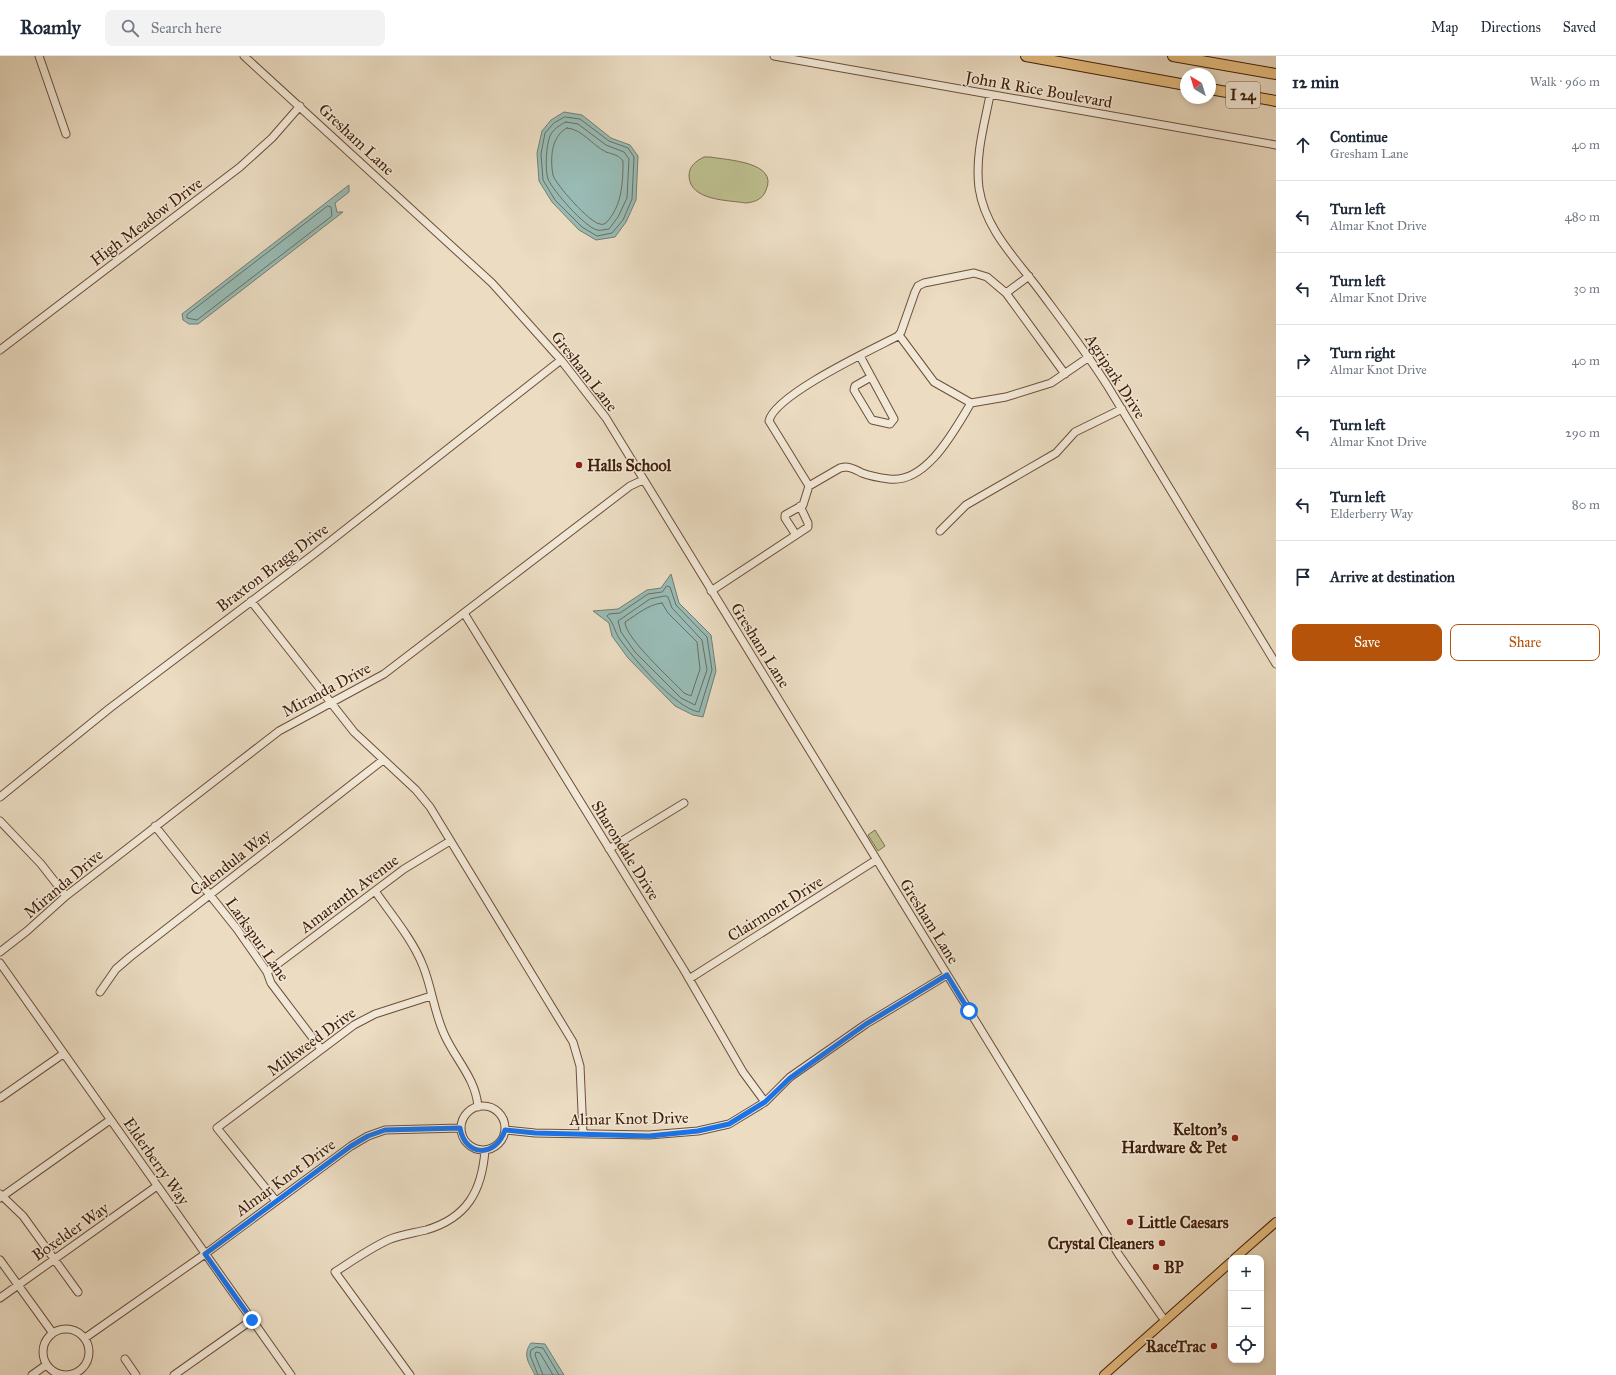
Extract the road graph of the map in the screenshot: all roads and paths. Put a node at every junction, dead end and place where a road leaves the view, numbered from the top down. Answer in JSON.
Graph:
{"nodes":[{"id":1,"x":39,"y":56,"type":"edge"},
{"id":2,"x":244,"y":56,"type":"edge"},
{"id":3,"x":774,"y":56,"type":"edge"},
{"id":4,"x":1026,"y":56,"type":"edge"},
{"id":5,"x":1173,"y":56,"type":"edge"},
{"id":6,"x":1276,"y":74,"type":"edge"},
{"id":7,"x":1180,"y":84,"type":"edge"},
{"id":8,"x":1216,"y":90,"type":"edge"},
{"id":9,"x":990,"y":95,"type":"junction"},
{"id":10,"x":1276,"y":101,"type":"edge"},
{"id":11,"x":300,"y":106,"type":"junction"},
{"id":12,"x":66,"y":134,"type":"dead end"},
{"id":13,"x":1276,"y":145,"type":"edge"},
{"id":14,"x":1029,"y":276,"type":"junction"},
{"id":15,"x":1006,"y":293,"type":"junction"},
{"id":16,"x":899,"y":334,"type":"junction"},
{"id":17,"x":0,"y":350,"type":"edge"},
{"id":18,"x":860,"y":356,"type":"junction"},
{"id":19,"x":1089,"y":357,"type":"junction"},
{"id":20,"x":561,"y":360,"type":"junction"},
{"id":21,"x":1065,"y":374,"type":"junction"},
{"id":22,"x":871,"y":376,"type":"junction"},
{"id":23,"x":971,"y":403,"type":"junction"},
{"id":24,"x":1122,"y":409,"type":"junction"},
{"id":25,"x":643,"y":480,"type":"junction"},
{"id":26,"x":809,"y":486,"type":"junction"},
{"id":27,"x":800,"y":506,"type":"junction"},
{"id":28,"x":940,"y":531,"type":"dead end"},
{"id":29,"x":796,"y":535,"type":"junction"},
{"id":30,"x":711,"y":591,"type":"junction"},
{"id":31,"x":251,"y":601,"type":"junction"},
{"id":32,"x":464,"y":613,"type":"junction"},
{"id":33,"x":1276,"y":664,"type":"edge"},
{"id":34,"x":330,"y":703,"type":"junction"},
{"id":35,"x":383,"y":760,"type":"junction"},
{"id":36,"x":0,"y":797,"type":"edge"},
{"id":37,"x":684,"y":803,"type":"dead end"},
{"id":38,"x":0,"y":821,"type":"edge"},
{"id":39,"x":155,"y":826,"type":"junction"},
{"id":40,"x":450,"y":841,"type":"junction"},
{"id":41,"x":609,"y":849,"type":"junction"},
{"id":42,"x":876,"y":860,"type":"junction"},
{"id":43,"x":375,"y":891,"type":"junction"},
{"id":44,"x":210,"y":895,"type":"junction"},
{"id":45,"x":66,"y":896,"type":"junction"},
{"id":46,"x":0,"y":952,"type":"edge"},
{"id":47,"x":0,"y":964,"type":"edge"},
{"id":48,"x":268,"y":972,"type":"junction"},
{"id":49,"x":947,"y":975,"type":"junction"},
{"id":50,"x":689,"y":979,"type":"junction"},
{"id":51,"x":100,"y":992,"type":"dead end"},
{"id":52,"x":431,"y":996,"type":"junction"},
{"id":53,"x":321,"y":1049,"type":"junction"},
{"id":54,"x":63,"y":1054,"type":"junction"},
{"id":55,"x":0,"y":1098,"type":"edge"},
{"id":56,"x":765,"y":1102,"type":"junction"},
{"id":57,"x":478,"y":1107,"type":"junction"},
{"id":58,"x":110,"y":1120,"type":"junction"},
{"id":59,"x":460,"y":1128,"type":"junction"},
{"id":60,"x":505,"y":1130,"type":"junction"},
{"id":61,"x":583,"y":1134,"type":"junction"},
{"id":62,"x":485,"y":1150,"type":"junction"},
{"id":63,"x":157,"y":1186,"type":"junction"},
{"id":64,"x":1,"y":1196,"type":"edge"},
{"id":65,"x":276,"y":1201,"type":"junction"},
{"id":66,"x":1276,"y":1222,"type":"edge"},
{"id":67,"x":205,"y":1254,"type":"junction"},
{"id":68,"x":1238,"y":1255,"type":"edge"},
{"id":69,"x":55,"y":1259,"type":"junction"},
{"id":70,"x":0,"y":1260,"type":"edge"},
{"id":71,"x":1228,"y":1265,"type":"edge"},
{"id":72,"x":18,"y":1285,"type":"junction"},
{"id":73,"x":78,"y":1292,"type":"dead end"},
{"id":74,"x":0,"y":1298,"type":"edge"},
{"id":75,"x":252,"y":1320,"type":"junction"},
{"id":76,"x":1165,"y":1321,"type":"junction"},
{"id":77,"x":52,"y":1332,"type":"junction"},
{"id":78,"x":85,"y":1338,"type":"junction"},
{"id":79,"x":125,"y":1359,"type":"dead end"},
{"id":80,"x":46,"y":1365,"type":"junction"},
{"id":81,"x":79,"y":1373,"type":"edge"},
{"id":82,"x":32,"y":1375,"type":"edge"},
{"id":83,"x":136,"y":1375,"type":"edge"},
{"id":84,"x":174,"y":1375,"type":"edge"},
{"id":85,"x":291,"y":1375,"type":"edge"},
{"id":86,"x":410,"y":1375,"type":"edge"},
{"id":87,"x":1104,"y":1375,"type":"edge"}],
"edges":[{"from":1,"to":12,"type":"street"},
{"from":2,"to":11,"type":"street","name":"Gresham Lane"},
{"from":3,"to":9,"type":"street","name":"John R Rice Boulevard"},
{"from":4,"to":7,"type":"highway"},
{"from":5,"to":6,"type":"highway","number":"I 24"},
{"from":8,"to":10,"type":"highway","number":"I 24"},
{"from":9,"to":13,"type":"street","name":"John R Rice Boulevard"},
{"from":9,"to":14,"type":"street","name":"Agripark Drive"},
{"from":11,"to":17,"type":"street","name":"High Meadow Drive"},
{"from":11,"to":20,"type":"street","name":"Gresham Lane"},
{"from":14,"to":15,"type":"street"},
{"from":14,"to":19,"type":"street","name":"Agripark Drive"},
{"from":15,"to":16,"type":"street"},
{"from":15,"to":21,"type":"street"},
{"from":16,"to":18,"type":"street"},
{"from":16,"to":23,"type":"street"},
{"from":18,"to":22,"type":"street"},
{"from":18,"to":26,"type":"street"},
{"from":19,"to":21,"type":"street"},
{"from":19,"to":24,"type":"street","name":"Agripark Drive"},
{"from":20,"to":25,"type":"street","name":"Gresham Lane"},
{"from":20,"to":31,"type":"street","name":"Braxton Bragg Drive"},
{"from":21,"to":23,"type":"street"},
{"from":22,"to":22,"type":"street"},
{"from":23,"to":26,"type":"street"},
{"from":24,"to":28,"type":"street"},
{"from":24,"to":33,"type":"street","name":"Agripark Drive"},
{"from":25,"to":30,"type":"street","name":"Gresham Lane"},
{"from":25,"to":32,"type":"street","name":"Miranda Drive"},
{"from":26,"to":27,"type":"street"},
{"from":27,"to":29,"type":"street"},
{"from":27,"to":29,"type":"street"},
{"from":29,"to":30,"type":"street"},
{"from":30,"to":42,"type":"street","name":"Gresham Lane"},
{"from":31,"to":34,"type":"street"},
{"from":31,"to":36,"type":"street","name":"Braxton Bragg Drive"},
{"from":32,"to":34,"type":"street","name":"Miranda Drive"},
{"from":32,"to":41,"type":"street","name":"Sharondale Drive"},
{"from":34,"to":35,"type":"street"},
{"from":34,"to":39,"type":"street","name":"Miranda Drive"},
{"from":35,"to":40,"type":"street"},
{"from":35,"to":44,"type":"street","name":"Calendula Way"},
{"from":37,"to":41,"type":"street"},
{"from":38,"to":45,"type":"street"},
{"from":39,"to":44,"type":"street","name":"Larkspur Lane"},
{"from":39,"to":45,"type":"street","name":"Miranda Drive"},
{"from":40,"to":43,"type":"street","name":"Amaranth Avenue"},
{"from":40,"to":61,"type":"street"},
{"from":41,"to":50,"type":"street","name":"Sharondale Drive"},
{"from":42,"to":49,"type":"street","name":"Gresham Lane"},
{"from":42,"to":50,"type":"street","name":"Clairmont Drive"},
{"from":43,"to":48,"type":"street","name":"Amaranth Avenue"},
{"from":43,"to":52,"type":"street"},
{"from":44,"to":48,"type":"street","name":"Larkspur Lane"},
{"from":44,"to":51,"type":"street","name":"Calendula Way"},
{"from":45,"to":46,"type":"street","name":"Miranda Drive"},
{"from":47,"to":54,"type":"street","name":"Elderberry Way"},
{"from":48,"to":53,"type":"street","name":"Larkspur Lane"},
{"from":49,"to":56,"type":"street","name":"Almar Knot Drive"},
{"from":49,"to":76,"type":"street","name":"Gresham Lane"},
{"from":50,"to":56,"type":"street","name":"Sharondale Drive"},
{"from":52,"to":53,"type":"street","name":"Milkweed Drive"},
{"from":52,"to":57,"type":"street"},
{"from":53,"to":65,"type":"street","name":"Milkweed Drive"},
{"from":54,"to":55,"type":"street"},
{"from":54,"to":58,"type":"street","name":"Elderberry Way"},
{"from":56,"to":61,"type":"street","name":"Almar Knot Drive"},
{"from":57,"to":59,"type":"street"},
{"from":57,"to":60,"type":"street"},
{"from":58,"to":63,"type":"street","name":"Elderberry Way"},
{"from":58,"to":64,"type":"street"},
{"from":59,"to":62,"type":"street"},
{"from":59,"to":65,"type":"street","name":"Almar Knot Drive"},
{"from":60,"to":61,"type":"street","name":"Almar Knot Drive"},
{"from":60,"to":62,"type":"street"},
{"from":62,"to":86,"type":"street"},
{"from":63,"to":67,"type":"street","name":"Elderberry Way"},
{"from":63,"to":69,"type":"street","name":"Boxelder Way"},
{"from":64,"to":69,"type":"street"},
{"from":65,"to":67,"type":"street","name":"Almar Knot Drive"},
{"from":66,"to":68,"type":"main road"},
{"from":67,"to":75,"type":"street","name":"Elderberry Way"},
{"from":67,"to":78,"type":"street","name":"Almar Knot Drive"},
{"from":69,"to":72,"type":"street","name":"Boxelder Way"},
{"from":69,"to":73,"type":"street"},
{"from":70,"to":72,"type":"street"},
{"from":71,"to":76,"type":"main road"},
{"from":72,"to":74,"type":"street","name":"Boxelder Way"},
{"from":72,"to":77,"type":"street"},
{"from":75,"to":84,"type":"street"},
{"from":75,"to":85,"type":"street","name":"Elderberry Way"},
{"from":76,"to":87,"type":"main road"},
{"from":77,"to":78,"type":"street"},
{"from":77,"to":80,"type":"street"},
{"from":78,"to":81,"type":"street"},
{"from":79,"to":83,"type":"street"},
{"from":80,"to":81,"type":"street"},
{"from":80,"to":82,"type":"street"}]}
